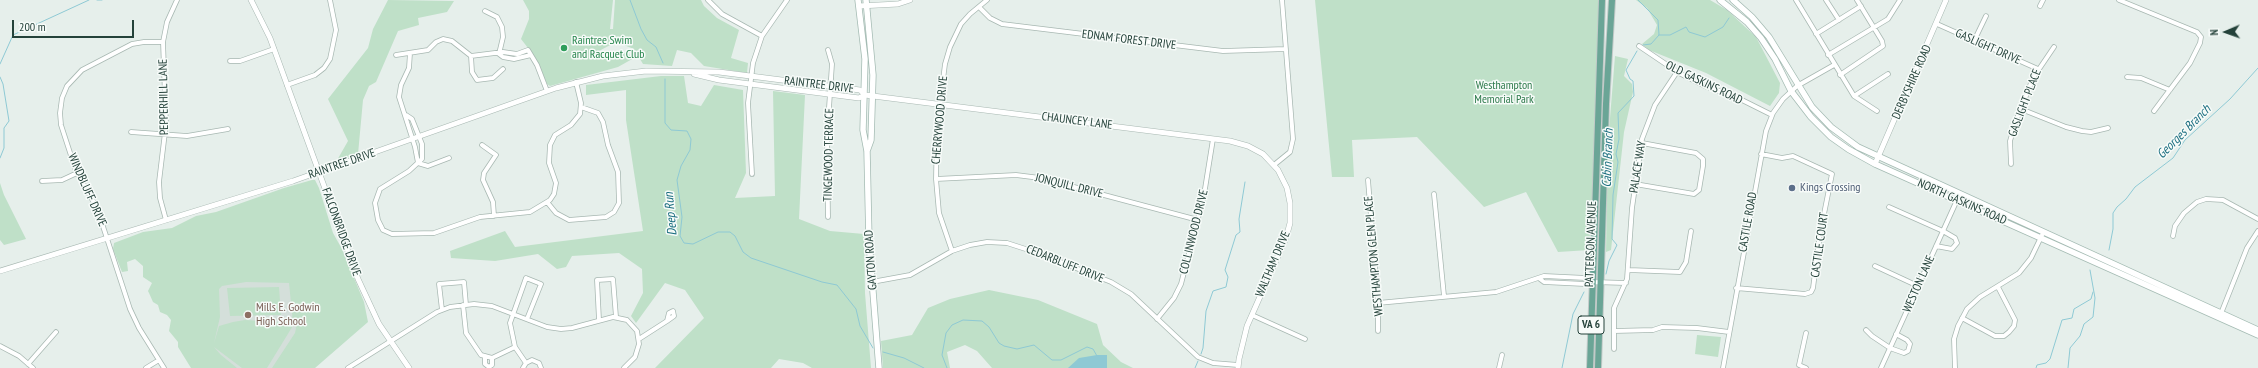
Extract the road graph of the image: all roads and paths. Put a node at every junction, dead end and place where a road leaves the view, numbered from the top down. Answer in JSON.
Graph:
{"nodes":[{"id":1,"x":178,"y":0,"type":"edge"},
{"id":2,"x":251,"y":0,"type":"edge"},
{"id":3,"x":337,"y":0,"type":"edge"},
{"id":4,"x":708,"y":0,"type":"edge"},
{"id":5,"x":787,"y":0,"type":"edge"},
{"id":6,"x":910,"y":0,"type":"edge"},
{"id":7,"x":987,"y":0,"type":"edge"},
{"id":8,"x":1282,"y":0,"type":"edge"},
{"id":9,"x":1602,"y":0,"type":"edge"},
{"id":10,"x":1612,"y":0,"type":"edge"},
{"id":11,"x":1720,"y":0,"type":"edge"},
{"id":12,"x":1733,"y":0,"type":"edge"},
{"id":13,"x":1826,"y":0,"type":"edge"},
{"id":14,"x":1857,"y":0,"type":"edge"},
{"id":15,"x":1900,"y":0,"type":"edge"},
{"id":16,"x":1946,"y":0,"type":"edge"},
{"id":17,"x":2043,"y":0,"type":"edge"},
{"id":18,"x":2118,"y":0,"type":"edge"},
{"id":19,"x":330,"y":1,"type":"edge"},
{"id":20,"x":1797,"y":1,"type":"edge"},
{"id":21,"x":858,"y":3,"type":"edge"},
{"id":22,"x":866,"y":3,"type":"edge"},
{"id":23,"x":1861,"y":6,"type":"junction"},
{"id":24,"x":2040,"y":6,"type":"dead end"},
{"id":25,"x":979,"y":7,"type":"junction"},
{"id":26,"x":485,"y":11,"type":"dead end"},
{"id":27,"x":1986,"y":16,"type":"dead end"},
{"id":28,"x":1838,"y":20,"type":"junction"},
{"id":29,"x":1937,"y":24,"type":"junction"},
{"id":30,"x":1874,"y":28,"type":"junction"},
{"id":31,"x":1816,"y":34,"type":"junction"},
{"id":32,"x":762,"y":36,"type":"junction"},
{"id":33,"x":1974,"y":41,"type":"junction"},
{"id":34,"x":162,"y":42,"type":"junction"},
{"id":35,"x":1639,"y":46,"type":"dead end"},
{"id":36,"x":2054,"y":47,"type":"dead end"},
{"id":37,"x":274,"y":49,"type":"junction"},
{"id":38,"x":1286,"y":49,"type":"junction"},
{"id":39,"x":828,"y":50,"type":"dead end"},
{"id":40,"x":410,"y":53,"type":"junction"},
{"id":41,"x":500,"y":54,"type":"junction"},
{"id":42,"x":396,"y":55,"type":"dead end"},
{"id":43,"x":531,"y":55,"type":"junction"},
{"id":44,"x":1828,"y":55,"type":"junction"},
{"id":45,"x":471,"y":56,"type":"junction"},
{"id":46,"x":230,"y":61,"type":"dead end"},
{"id":47,"x":1834,"y":65,"type":"junction"},
{"id":48,"x":503,"y":69,"type":"dead end"},
{"id":49,"x":2038,"y":69,"type":"junction"},
{"id":50,"x":686,"y":72,"type":"junction"},
{"id":51,"x":1677,"y":72,"type":"junction"},
{"id":52,"x":1888,"y":74,"type":"dead end"},
{"id":53,"x":1840,"y":75,"type":"junction"},
{"id":54,"x":751,"y":76,"type":"junction"},
{"id":55,"x":2127,"y":77,"type":"dead end"},
{"id":56,"x":576,"y":82,"type":"junction"},
{"id":57,"x":750,"y":84,"type":"junction"},
{"id":58,"x":287,"y":85,"type":"junction"},
{"id":59,"x":830,"y":86,"type":"junction"},
{"id":60,"x":1797,"y":86,"type":"junction"},
{"id":61,"x":2170,"y":90,"type":"junction"},
{"id":62,"x":547,"y":91,"type":"junction"},
{"id":63,"x":1791,"y":91,"type":"junction"},
{"id":64,"x":830,"y":94,"type":"junction"},
{"id":65,"x":865,"y":95,"type":"junction"},
{"id":66,"x":872,"y":96,"type":"junction"},
{"id":67,"x":1854,"y":96,"type":"junction"},
{"id":68,"x":940,"y":104,"type":"junction"},
{"id":69,"x":581,"y":107,"type":"junction"},
{"id":70,"x":2021,"y":109,"type":"junction"},
{"id":71,"x":1877,"y":111,"type":"dead end"},
{"id":72,"x":2154,"y":111,"type":"dead end"},
{"id":73,"x":406,"y":115,"type":"junction"},
{"id":74,"x":1772,"y":116,"type":"junction"},
{"id":75,"x":2108,"y":128,"type":"dead end"},
{"id":76,"x":228,"y":129,"type":"dead end"},
{"id":77,"x":131,"y":132,"type":"dead end"},
{"id":78,"x":165,"y":135,"type":"junction"},
{"id":79,"x":419,"y":137,"type":"junction"},
{"id":80,"x":413,"y":139,"type":"junction"},
{"id":81,"x":1213,"y":139,"type":"junction"},
{"id":82,"x":1642,"y":143,"type":"junction"},
{"id":83,"x":482,"y":145,"type":"dead end"},
{"id":84,"x":867,"y":151,"type":"junction"},
{"id":85,"x":1761,"y":154,"type":"junction"},
{"id":86,"x":1878,"y":157,"type":"junction"},
{"id":87,"x":449,"y":158,"type":"dead end"},
{"id":88,"x":418,"y":163,"type":"junction"},
{"id":89,"x":1875,"y":164,"type":"junction"},
{"id":90,"x":2011,"y":164,"type":"dead end"},
{"id":91,"x":1274,"y":165,"type":"junction"},
{"id":92,"x":77,"y":173,"type":"junction"},
{"id":93,"x":319,"y":173,"type":"junction"},
{"id":94,"x":752,"y":174,"type":"dead end"},
{"id":95,"x":936,"y":179,"type":"junction"},
{"id":96,"x":1368,"y":180,"type":"dead end"},
{"id":97,"x":42,"y":181,"type":"dead end"},
{"id":98,"x":1635,"y":184,"type":"junction"},
{"id":99,"x":1434,"y":194,"type":"dead end"},
{"id":100,"x":1957,"y":200,"type":"junction"},
{"id":101,"x":548,"y":202,"type":"junction"},
{"id":102,"x":1889,"y":207,"type":"dead end"},
{"id":103,"x":494,"y":216,"type":"junction"},
{"id":104,"x":828,"y":217,"type":"dead end"},
{"id":105,"x":2258,"y":219,"type":"edge"},
{"id":106,"x":166,"y":220,"type":"junction"},
{"id":107,"x":1198,"y":220,"type":"junction"},
{"id":108,"x":1691,"y":230,"type":"dead end"},
{"id":109,"x":1943,"y":231,"type":"junction"},
{"id":110,"x":2258,"y":231,"type":"edge"},
{"id":111,"x":2042,"y":235,"type":"junction"},
{"id":112,"x":2173,"y":236,"type":"dead end"},
{"id":113,"x":107,"y":238,"type":"junction"},
{"id":114,"x":1936,"y":246,"type":"junction"},
{"id":115,"x":952,"y":251,"type":"junction"},
{"id":116,"x":1874,"y":266,"type":"dead end"},
{"id":117,"x":1629,"y":270,"type":"junction"},
{"id":118,"x":0,"y":271,"type":"edge"},
{"id":119,"x":872,"y":282,"type":"junction"},
{"id":120,"x":1593,"y":282,"type":"junction"},
{"id":121,"x":1601,"y":282,"type":"junction"},
{"id":122,"x":1626,"y":283,"type":"junction"},
{"id":123,"x":1918,"y":286,"type":"junction"},
{"id":124,"x":1998,"y":287,"type":"junction"},
{"id":125,"x":1736,"y":288,"type":"junction"},
{"id":126,"x":1444,"y":296,"type":"junction"},
{"id":127,"x":1378,"y":303,"type":"junction"},
{"id":128,"x":464,"y":305,"type":"junction"},
{"id":129,"x":442,"y":310,"type":"junction"},
{"id":130,"x":512,"y":313,"type":"junction"},
{"id":131,"x":1252,"y":315,"type":"junction"},
{"id":132,"x":2220,"y":315,"type":"junction"},
{"id":133,"x":616,"y":317,"type":"junction"},
{"id":134,"x":1157,"y":318,"type":"junction"},
{"id":135,"x":1962,"y":318,"type":"junction"},
{"id":136,"x":527,"y":319,"type":"junction"},
{"id":137,"x":599,"y":320,"type":"junction"},
{"id":138,"x":667,"y":321,"type":"dead end"},
{"id":139,"x":1866,"y":330,"type":"dead end"},
{"id":140,"x":2258,"y":330,"type":"edge"},
{"id":141,"x":1378,"y":331,"type":"dead end"},
{"id":142,"x":1614,"y":331,"type":"junction"},
{"id":143,"x":56,"y":332,"type":"dead end"},
{"id":144,"x":1729,"y":332,"type":"junction"},
{"id":145,"x":1806,"y":333,"type":"dead end"},
{"id":146,"x":1896,"y":334,"type":"junction"},
{"id":147,"x":2258,"y":335,"type":"edge"},
{"id":148,"x":639,"y":339,"type":"junction"},
{"id":149,"x":1305,"y":339,"type":"dead end"},
{"id":150,"x":390,"y":341,"type":"junction"},
{"id":151,"x":0,"y":346,"type":"edge"},
{"id":152,"x":515,"y":347,"type":"junction"},
{"id":153,"x":1890,"y":348,"type":"junction"},
{"id":154,"x":1614,"y":349,"type":"dead end"},
{"id":155,"x":1502,"y":355,"type":"dead end"},
{"id":156,"x":485,"y":357,"type":"junction"},
{"id":157,"x":492,"y":358,"type":"junction"},
{"id":158,"x":159,"y":360,"type":"junction"},
{"id":159,"x":526,"y":362,"type":"junction"},
{"id":160,"x":28,"y":364,"type":"junction"},
{"id":161,"x":1238,"y":367,"type":"edge"},
{"id":162,"x":33,"y":368,"type":"edge"},
{"id":163,"x":146,"y":368,"type":"edge"},
{"id":164,"x":164,"y":368,"type":"edge"},
{"id":165,"x":348,"y":368,"type":"edge"},
{"id":166,"x":409,"y":368,"type":"edge"},
{"id":167,"x":523,"y":368,"type":"edge"},
{"id":168,"x":542,"y":368,"type":"edge"},
{"id":169,"x":624,"y":368,"type":"edge"},
{"id":170,"x":879,"y":368,"type":"edge"},
{"id":171,"x":1499,"y":368,"type":"edge"},
{"id":172,"x":1590,"y":368,"type":"edge"},
{"id":173,"x":1598,"y":368,"type":"edge"},
{"id":174,"x":1723,"y":368,"type":"edge"},
{"id":175,"x":1806,"y":368,"type":"edge"},
{"id":176,"x":1881,"y":368,"type":"edge"},
{"id":177,"x":1955,"y":368,"type":"edge"}],
"edges":[{"from":1,"to":34,"type":"street","name":"PEPPERHILL LANE"},
{"from":2,"to":37,"type":"street","name":"FALCONBRIDGE DRIVE"},
{"from":3,"to":19,"type":"street"},
{"from":4,"to":32,"type":"street"},
{"from":5,"to":32,"type":"street"},
{"from":6,"to":22,"type":"street","name":"GAYTON ROAD"},
{"from":7,"to":25,"type":"street","name":"CHERRYWOOD DRIVE"},
{"from":8,"to":38,"type":"street"},
{"from":9,"to":120,"type":"main road","name":"PATTERSON AVENUE","number":"VA 6"},
{"from":10,"to":121,"type":"main road","name":"PATTERSON AVENUE","number":"VA 6"},
{"from":11,"to":63,"type":"main road","name":"NORTH GASKINS ROAD"},
{"from":12,"to":60,"type":"main road","name":"NORTH GASKINS ROAD"},
{"from":13,"to":28,"type":"street"},
{"from":14,"to":23,"type":"street"},
{"from":15,"to":30,"type":"street"},
{"from":16,"to":29,"type":"street","name":"DERBYSHIRE ROAD"},
{"from":17,"to":24,"type":"street"},
{"from":18,"to":61,"type":"street"},
{"from":19,"to":58,"type":"street"},
{"from":20,"to":31,"type":"street"},
{"from":21,"to":22,"type":"street","name":"GAYTON ROAD"},
{"from":21,"to":65,"type":"main road","name":"GAYTON ROAD"},
{"from":22,"to":66,"type":"main road","name":"GAYTON ROAD"},
{"from":23,"to":28,"type":"street"},
{"from":23,"to":30,"type":"street"},
{"from":25,"to":38,"type":"street","name":"EDNAM FOREST DRIVE"},
{"from":25,"to":68,"type":"street","name":"CHERRYWOOD DRIVE"},
{"from":26,"to":41,"type":"street"},
{"from":27,"to":33,"type":"street"},
{"from":28,"to":31,"type":"street"},
{"from":29,"to":33,"type":"street","name":"GASLIGHT DRIVE"},
{"from":29,"to":86,"type":"street","name":"DERBYSHIRE ROAD"},
{"from":30,"to":44,"type":"street"},
{"from":30,"to":53,"type":"street"},
{"from":31,"to":44,"type":"street"},
{"from":32,"to":54,"type":"street"},
{"from":33,"to":49,"type":"street","name":"GASLIGHT DRIVE"},
{"from":34,"to":78,"type":"street","name":"PEPPERHILL LANE"},
{"from":34,"to":92,"type":"street","name":"WINDBLUFF DRIVE"},
{"from":35,"to":51,"type":"street","name":"OLD GASKINS ROAD"},
{"from":36,"to":49,"type":"street","name":"GASLIGHT PLACE"},
{"from":37,"to":46,"type":"street"},
{"from":37,"to":58,"type":"street","name":"FALCONBRIDGE DRIVE"},
{"from":38,"to":91,"type":"street"},
{"from":39,"to":59,"type":"street","name":"TINGEWOOD TERRACE"},
{"from":40,"to":42,"type":"street"},
{"from":40,"to":45,"type":"street"},
{"from":40,"to":73,"type":"street"},
{"from":41,"to":43,"type":"street"},
{"from":41,"to":43,"type":"street"},
{"from":41,"to":45,"type":"street"},
{"from":43,"to":62,"type":"street"},
{"from":44,"to":47,"type":"street"},
{"from":45,"to":48,"type":"street"},
{"from":47,"to":53,"type":"street"},
{"from":47,"to":60,"type":"street","name":"CASTILE ROAD"},
{"from":49,"to":70,"type":"street","name":"GASLIGHT PLACE"},
{"from":50,"to":54,"type":"street","name":"RAINTREE DRIVE"},
{"from":50,"to":56,"type":"street","name":"RAINTREE DRIVE"},
{"from":50,"to":57,"type":"street","name":"RAINTREE DRIVE"},
{"from":51,"to":74,"type":"street","name":"OLD GASKINS ROAD"},
{"from":51,"to":82,"type":"street","name":"PALACE WAY"},
{"from":52,"to":67,"type":"street"},
{"from":53,"to":67,"type":"street"},
{"from":54,"to":57,"type":"street"},
{"from":54,"to":59,"type":"street","name":"RAINTREE DRIVE"},
{"from":55,"to":61,"type":"street"},
{"from":56,"to":62,"type":"street","name":"RAINTREE DRIVE"},
{"from":56,"to":69,"type":"street"},
{"from":57,"to":64,"type":"street","name":"RAINTREE DRIVE"},
{"from":57,"to":94,"type":"street"},
{"from":58,"to":93,"type":"street","name":"FALCONBRIDGE DRIVE"},
{"from":59,"to":64,"type":"street","name":"TINGEWOOD TERRACE"},
{"from":59,"to":65,"type":"street","name":"RAINTREE DRIVE"},
{"from":60,"to":63,"type":"street","name":"CASTILE ROAD"},
{"from":60,"to":86,"type":"main road","name":"NORTH GASKINS ROAD"},
{"from":61,"to":72,"type":"street"},
{"from":62,"to":79,"type":"street","name":"RAINTREE DRIVE"},
{"from":63,"to":74,"type":"street","name":"CASTILE ROAD"},
{"from":63,"to":89,"type":"main road","name":"NORTH GASKINS ROAD"},
{"from":64,"to":65,"type":"street","name":"RAINTREE DRIVE"},
{"from":64,"to":104,"type":"street","name":"TINGEWOOD TERRACE"},
{"from":65,"to":66,"type":"street","name":"CHAUNCEY LANE"},
{"from":65,"to":84,"type":"main road","name":"GAYTON ROAD"},
{"from":66,"to":68,"type":"street","name":"CHAUNCEY LANE"},
{"from":66,"to":84,"type":"main road","name":"GAYTON ROAD"},
{"from":67,"to":71,"type":"street"},
{"from":68,"to":81,"type":"street","name":"CHAUNCEY LANE"},
{"from":68,"to":95,"type":"street","name":"CHERRYWOOD DRIVE"},
{"from":69,"to":101,"type":"street"},
{"from":69,"to":101,"type":"street"},
{"from":70,"to":75,"type":"street"},
{"from":70,"to":90,"type":"street","name":"GASLIGHT PLACE"},
{"from":73,"to":79,"type":"street"},
{"from":73,"to":80,"type":"street"},
{"from":74,"to":85,"type":"street","name":"CASTILE ROAD"},
{"from":76,"to":78,"type":"street"},
{"from":77,"to":78,"type":"street"},
{"from":78,"to":106,"type":"street","name":"PEPPERHILL LANE"},
{"from":79,"to":80,"type":"street","name":"RAINTREE DRIVE"},
{"from":79,"to":88,"type":"street"},
{"from":80,"to":88,"type":"street"},
{"from":80,"to":93,"type":"street","name":"RAINTREE DRIVE"},
{"from":81,"to":91,"type":"street","name":"CHAUNCEY LANE"},
{"from":81,"to":107,"type":"street","name":"COLLINWOOD DRIVE"},
{"from":82,"to":98,"type":"street","name":"PALACE WAY"},
{"from":82,"to":98,"type":"street"},
{"from":83,"to":103,"type":"street"},
{"from":84,"to":119,"type":"main road","name":"GAYTON ROAD"},
{"from":85,"to":125,"type":"street","name":"CASTILE ROAD"},
{"from":85,"to":125,"type":"street","name":"CASTILE COURT"},
{"from":86,"to":89,"type":"street","name":"DERBYSHIRE ROAD"},
{"from":86,"to":111,"type":"main road","name":"NORTH GASKINS ROAD"},
{"from":87,"to":88,"type":"street"},
{"from":88,"to":103,"type":"street"},
{"from":89,"to":100,"type":"main road","name":"NORTH GASKINS ROAD"},
{"from":91,"to":131,"type":"street","name":"WALTHAM DRIVE"},
{"from":92,"to":97,"type":"street"},
{"from":92,"to":113,"type":"street","name":"WINDBLUFF DRIVE"},
{"from":93,"to":106,"type":"street","name":"RAINTREE DRIVE"},
{"from":93,"to":150,"type":"street","name":"FALCONBRIDGE DRIVE"},
{"from":95,"to":107,"type":"street","name":"JONQUILL DRIVE"},
{"from":95,"to":115,"type":"street","name":"CHERRYWOOD DRIVE"},
{"from":96,"to":127,"type":"street","name":"WESTHAMPTON GLEN PLACE"},
{"from":98,"to":117,"type":"street","name":"PALACE WAY"},
{"from":99,"to":126,"type":"street"},
{"from":100,"to":109,"type":"street","name":"WESTON LANE"},
{"from":100,"to":111,"type":"main road","name":"NORTH GASKINS ROAD"},
{"from":101,"to":103,"type":"street"},
{"from":102,"to":109,"type":"street"},
{"from":105,"to":112,"type":"street"},
{"from":106,"to":113,"type":"street","name":"RAINTREE DRIVE"},
{"from":107,"to":134,"type":"street","name":"COLLINWOOD DRIVE"},
{"from":108,"to":117,"type":"street"},
{"from":109,"to":114,"type":"street","name":"WESTON LANE"},
{"from":109,"to":114,"type":"street"},
{"from":110,"to":132,"type":"street"},
{"from":111,"to":124,"type":"street"},
{"from":111,"to":132,"type":"main road","name":"NORTH GASKINS ROAD"},
{"from":113,"to":118,"type":"street","name":"RAINTREE DRIVE"},
{"from":113,"to":158,"type":"street","name":"WINDBLUFF DRIVE"},
{"from":114,"to":123,"type":"street","name":"WESTON LANE"},
{"from":115,"to":119,"type":"street","name":"CEDARBLUFF DRIVE"},
{"from":115,"to":134,"type":"street","name":"CEDARBLUFF DRIVE"},
{"from":116,"to":123,"type":"street"},
{"from":117,"to":122,"type":"street","name":"PALACE WAY"},
{"from":119,"to":170,"type":"main road","name":"GAYTON ROAD"},
{"from":120,"to":121,"type":"street"},
{"from":120,"to":126,"type":"street"},
{"from":120,"to":172,"type":"main road","name":"PATTERSON AVENUE","number":"VA 6"},
{"from":121,"to":122,"type":"street"},
{"from":121,"to":173,"type":"main road","name":"PATTERSON AVENUE","number":"VA 6"},
{"from":122,"to":142,"type":"street","name":"PALACE WAY"},
{"from":123,"to":146,"type":"street","name":"WESTON LANE"},
{"from":124,"to":135,"type":"street"},
{"from":124,"to":135,"type":"street"},
{"from":125,"to":144,"type":"street","name":"CASTILE ROAD"},
{"from":126,"to":127,"type":"street"},
{"from":127,"to":141,"type":"street","name":"WESTHAMPTON GLEN PLACE"},
{"from":128,"to":129,"type":"street"},
{"from":128,"to":129,"type":"street"},
{"from":128,"to":130,"type":"street"},
{"from":128,"to":156,"type":"street"},
{"from":129,"to":150,"type":"street"},
{"from":130,"to":136,"type":"street"},
{"from":130,"to":136,"type":"street"},
{"from":130,"to":152,"type":"street"},
{"from":131,"to":149,"type":"street"},
{"from":131,"to":161,"type":"street","name":"WALTHAM DRIVE"},
{"from":132,"to":140,"type":"main road","name":"NORTH GASKINS ROAD"},
{"from":132,"to":147,"type":"main road","name":"NORTH GASKINS ROAD"},
{"from":133,"to":137,"type":"street"},
{"from":133,"to":137,"type":"street"},
{"from":133,"to":148,"type":"street"},
{"from":134,"to":161,"type":"street","name":"CEDARBLUFF DRIVE"},
{"from":135,"to":177,"type":"street"},
{"from":136,"to":137,"type":"street"},
{"from":138,"to":148,"type":"street"},
{"from":139,"to":153,"type":"street"},
{"from":142,"to":144,"type":"street"},
{"from":142,"to":154,"type":"street","name":"PALACE WAY"},
{"from":143,"to":160,"type":"street"},
{"from":144,"to":174,"type":"street","name":"CASTILE ROAD"},
{"from":145,"to":175,"type":"street"},
{"from":146,"to":153,"type":"street","name":"WESTON LANE"},
{"from":146,"to":153,"type":"street"},
{"from":148,"to":169,"type":"street"},
{"from":150,"to":165,"type":"street"},
{"from":150,"to":166,"type":"street","name":"FALCONBRIDGE DRIVE"},
{"from":151,"to":160,"type":"street"},
{"from":152,"to":157,"type":"street"},
{"from":152,"to":159,"type":"street"},
{"from":153,"to":176,"type":"street","name":"WESTON LANE"},
{"from":155,"to":171,"type":"street"},
{"from":156,"to":157,"type":"street"},
{"from":156,"to":157,"type":"street"},
{"from":158,"to":163,"type":"street"},
{"from":158,"to":164,"type":"street","name":"WINDBLUFF DRIVE"},
{"from":159,"to":167,"type":"street"},
{"from":159,"to":168,"type":"street"},
{"from":160,"to":162,"type":"street"}]}
